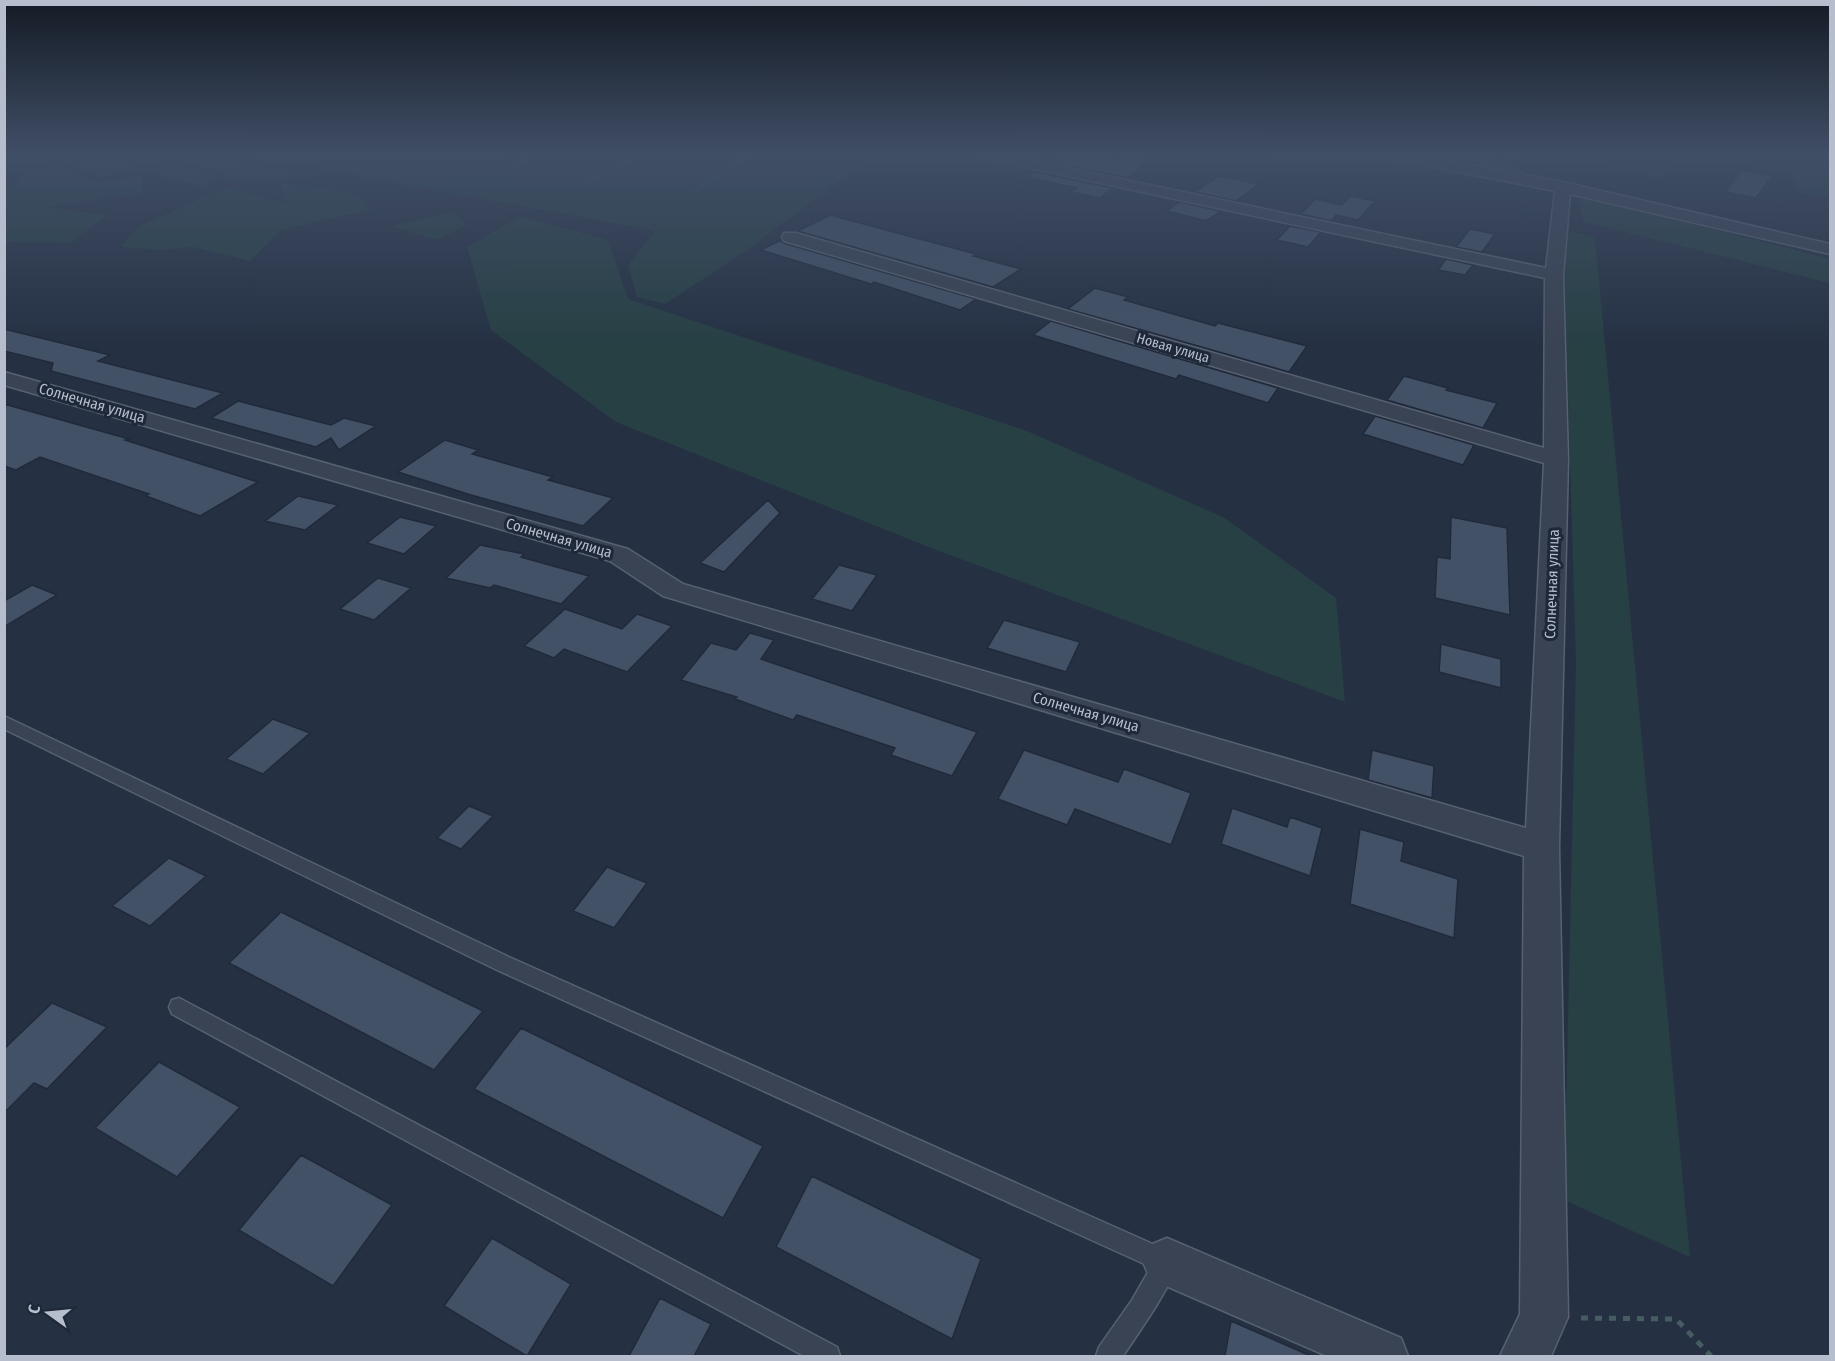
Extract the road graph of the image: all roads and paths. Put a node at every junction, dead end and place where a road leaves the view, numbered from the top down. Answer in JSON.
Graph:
{"nodes":[{"id":1,"x":1282,"y":218,"type":"edge"},
{"id":2,"x":1560,"y":218,"type":"edge"},
{"id":3,"x":1704,"y":218,"type":"edge"},
{"id":4,"x":790,"y":237,"type":"dead end"},
{"id":5,"x":1830,"y":249,"type":"edge"},
{"id":6,"x":1554,"y":275,"type":"junction"},
{"id":7,"x":4,"y":378,"type":"edge"},
{"id":8,"x":1556,"y":459,"type":"junction"},
{"id":9,"x":4,"y":722,"type":"edge"},
{"id":10,"x":1542,"y":847,"type":"junction"},
{"id":11,"x":179,"y":1007,"type":"dead end"},
{"id":12,"x":1167,"y":1262,"type":"junction"},
{"id":13,"x":1544,"y":1317,"type":"junction"},
{"id":14,"x":828,"y":1356,"type":"edge"},
{"id":15,"x":1108,"y":1356,"type":"edge"},
{"id":16,"x":1383,"y":1356,"type":"edge"},
{"id":17,"x":1525,"y":1356,"type":"edge"},
{"id":18,"x":1711,"y":1356,"type":"edge"}],
"edges":[{"from":1,"to":6,"type":"street"},
{"from":2,"to":6,"type":"street","name":"Солнечная улица"},
{"from":3,"to":5,"type":"street"},
{"from":4,"to":8,"type":"street","name":"Новая улица"},
{"from":6,"to":8,"type":"street","name":"Солнечная улица"},
{"from":7,"to":10,"type":"street","name":"Солнечная улица"},
{"from":8,"to":10,"type":"street","name":"Солнечная улица"},
{"from":9,"to":12,"type":"lane"},
{"from":10,"to":13,"type":"street"},
{"from":11,"to":14,"type":"lane"},
{"from":12,"to":15,"type":"lane"},
{"from":12,"to":16,"type":"street"},
{"from":13,"to":17,"type":"street"},
{"from":13,"to":18,"type":"path"}]}
